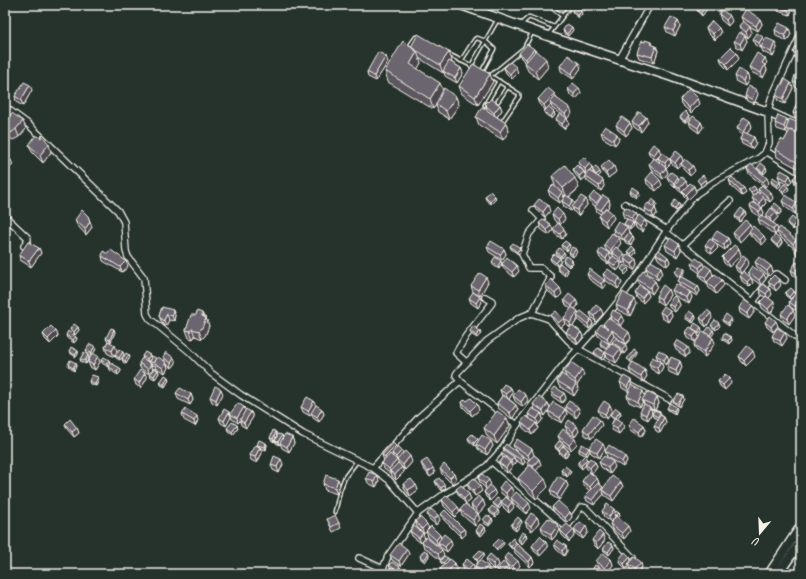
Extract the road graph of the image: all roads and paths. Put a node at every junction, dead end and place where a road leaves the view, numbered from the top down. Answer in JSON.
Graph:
{"nodes":[{"id":1,"x":461,"y":5,"type":"edge"},
{"id":2,"x":549,"y":5,"type":"edge"},
{"id":3,"x":570,"y":5,"type":"edge"},
{"id":4,"x":650,"y":5,"type":"edge"},
{"id":5,"x":562,"y":16,"type":"junction"},
{"id":6,"x":498,"y":18,"type":"junction"},
{"id":7,"x":520,"y":26,"type":"junction"},
{"id":8,"x":554,"y":27,"type":"junction"},
{"id":9,"x":533,"y":31,"type":"junction"},
{"id":10,"x":801,"y":34,"type":"edge"},
{"id":11,"x":548,"y":36,"type":"junction"},
{"id":12,"x":423,"y":41,"type":"edge"},
{"id":13,"x":485,"y":41,"type":"junction"},
{"id":14,"x":411,"y":44,"type":"edge"},
{"id":15,"x":442,"y":51,"type":"edge"},
{"id":16,"x":619,"y":60,"type":"junction"},
{"id":17,"x":461,"y":61,"type":"junction"},
{"id":18,"x":471,"y":66,"type":"junction"},
{"id":19,"x":481,"y":71,"type":"junction"},
{"id":20,"x":490,"y":76,"type":"junction"},
{"id":21,"x":499,"y":81,"type":"junction"},
{"id":22,"x":508,"y":86,"type":"junction"},
{"id":23,"x":498,"y":102,"type":"edge"},
{"id":24,"x":485,"y":105,"type":"edge"},
{"id":25,"x":5,"y":107,"type":"edge"},
{"id":26,"x":12,"y":112,"type":"junction"},
{"id":27,"x":768,"y":112,"type":"junction"},
{"id":28,"x":9,"y":118,"type":"edge"},
{"id":29,"x":502,"y":122,"type":"edge"},
{"id":30,"x":801,"y":125,"type":"edge"},
{"id":31,"x":766,"y":150,"type":"junction"},
{"id":32,"x":801,"y":173,"type":"edge"},
{"id":33,"x":730,"y":202,"type":"dead end"},
{"id":34,"x":626,"y":204,"type":"dead end"},
{"id":35,"x":533,"y":210,"type":"edge"},
{"id":36,"x":5,"y":220,"type":"edge"},
{"id":37,"x":666,"y":231,"type":"junction"},
{"id":38,"x":683,"y":245,"type":"junction"},
{"id":39,"x":24,"y":246,"type":"edge"},
{"id":40,"x":785,"y":280,"type":"dead end"},
{"id":41,"x":485,"y":296,"type":"dead end"},
{"id":42,"x":752,"y":303,"type":"junction"},
{"id":43,"x":532,"y":313,"type":"junction"},
{"id":44,"x":801,"y":341,"type":"edge"},
{"id":45,"x":578,"y":349,"type":"junction"},
{"id":46,"x":466,"y":362,"type":"junction"},
{"id":47,"x":460,"y":381,"type":"junction"},
{"id":48,"x":669,"y":399,"type":"dead end"},
{"id":49,"x":517,"y":425,"type":"junction"},
{"id":50,"x":357,"y":461,"type":"junction"},
{"id":51,"x":492,"y":461,"type":"junction"},
{"id":52,"x":373,"y":468,"type":"junction"},
{"id":53,"x":335,"y":512,"type":"dead end"},
{"id":54,"x":418,"y":513,"type":"junction"},
{"id":55,"x":801,"y":526,"type":"edge"},
{"id":56,"x":801,"y":541,"type":"edge"},
{"id":57,"x":359,"y":558,"type":"dead end"},
{"id":58,"x":633,"y":558,"type":"edge"},
{"id":59,"x":382,"y":572,"type":"edge"},
{"id":60,"x":769,"y":574,"type":"edge"},
{"id":61,"x":778,"y":574,"type":"edge"}],
"edges":[{"from":1,"to":6,"type":"street"},
{"from":2,"to":5,"type":"lane"},
{"from":3,"to":5,"type":"lane"},
{"from":4,"to":16,"type":"street"},
{"from":5,"to":8,"type":"lane"},
{"from":6,"to":7,"type":"street"},
{"from":6,"to":13,"type":"lane"},
{"from":7,"to":8,"type":"lane"},
{"from":7,"to":9,"type":"street"},
{"from":8,"to":11,"type":"lane"},
{"from":9,"to":11,"type":"street"},
{"from":9,"to":20,"type":"lane"},
{"from":10,"to":27,"type":"street"},
{"from":11,"to":16,"type":"street"},
{"from":12,"to":14,"type":"lane"},
{"from":13,"to":17,"type":"lane"},
{"from":13,"to":18,"type":"lane"},
{"from":13,"to":19,"type":"lane"},
{"from":15,"to":17,"type":"lane"},
{"from":16,"to":27,"type":"street"},
{"from":17,"to":18,"type":"lane"},
{"from":18,"to":19,"type":"lane"},
{"from":19,"to":20,"type":"lane"},
{"from":20,"to":21,"type":"lane"},
{"from":21,"to":22,"type":"lane"},
{"from":21,"to":24,"type":"lane"},
{"from":22,"to":23,"type":"lane"},
{"from":22,"to":29,"type":"lane"},
{"from":25,"to":26,"type":"street"},
{"from":26,"to":28,"type":"street"},
{"from":26,"to":50,"type":"street"},
{"from":27,"to":30,"type":"street"},
{"from":27,"to":31,"type":"street"},
{"from":31,"to":32,"type":"street"},
{"from":31,"to":37,"type":"street"},
{"from":33,"to":38,"type":"street"},
{"from":34,"to":37,"type":"street"},
{"from":35,"to":43,"type":"street"},
{"from":36,"to":39,"type":"street"},
{"from":37,"to":38,"type":"street"},
{"from":37,"to":45,"type":"street"},
{"from":38,"to":42,"type":"street"},
{"from":40,"to":42,"type":"street"},
{"from":41,"to":46,"type":"street"},
{"from":42,"to":44,"type":"street"},
{"from":43,"to":45,"type":"street"},
{"from":43,"to":46,"type":"street"},
{"from":45,"to":48,"type":"street"},
{"from":45,"to":49,"type":"street"},
{"from":46,"to":47,"type":"street"},
{"from":47,"to":49,"type":"street"},
{"from":47,"to":52,"type":"street"},
{"from":49,"to":51,"type":"street"},
{"from":50,"to":52,"type":"street"},
{"from":50,"to":53,"type":"lane"},
{"from":51,"to":54,"type":"street"},
{"from":51,"to":58,"type":"street"},
{"from":52,"to":54,"type":"street"},
{"from":54,"to":59,"type":"street"},
{"from":55,"to":60,"type":"street"},
{"from":56,"to":61,"type":"street"},
{"from":57,"to":59,"type":"street"}]}
